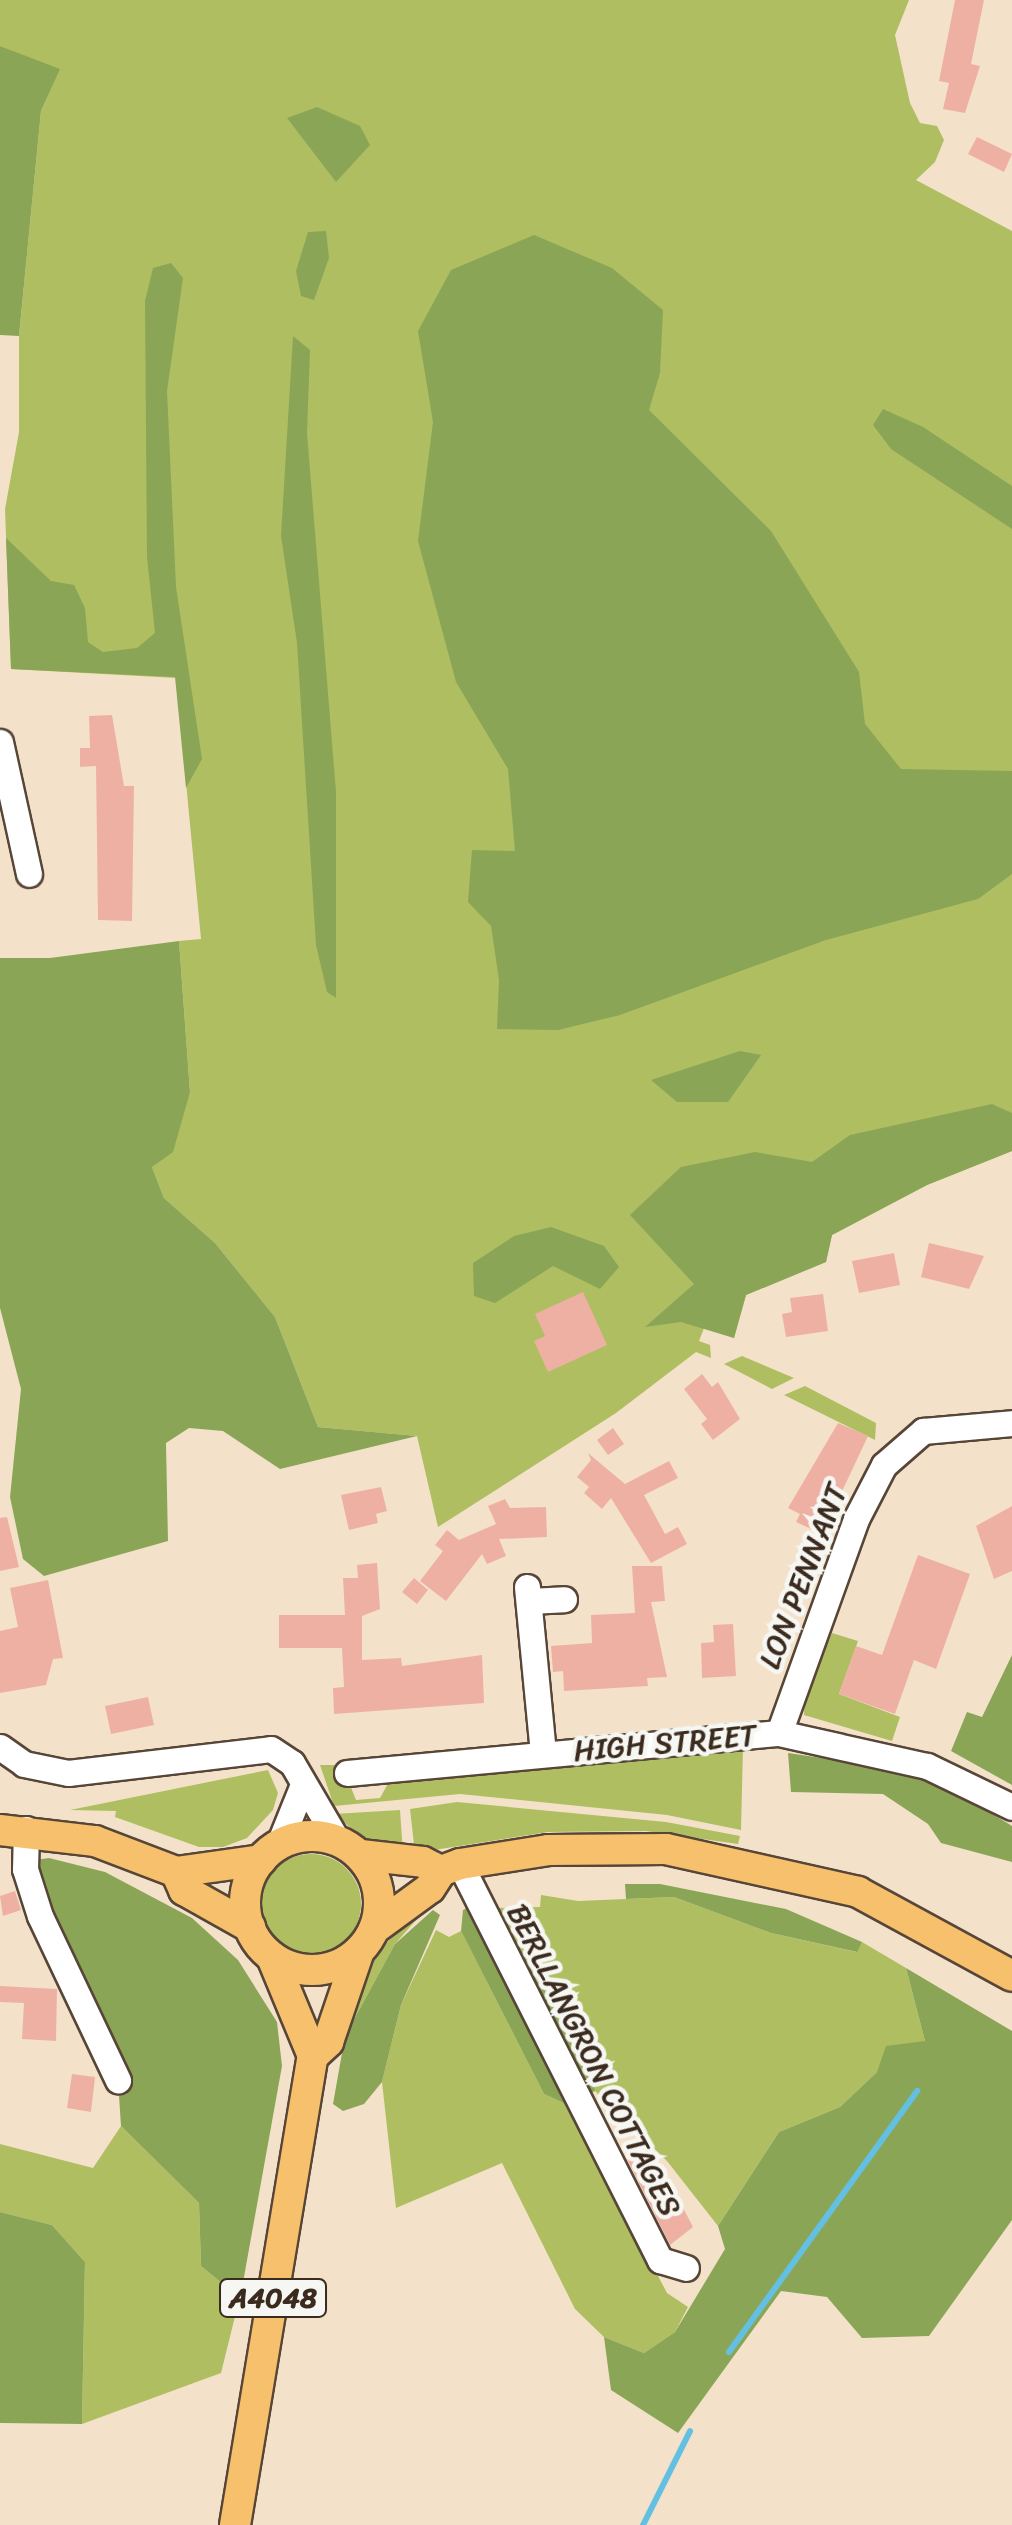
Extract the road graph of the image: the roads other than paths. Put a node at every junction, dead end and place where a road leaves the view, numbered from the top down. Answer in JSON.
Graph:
{"nodes":[{"id":1,"x":0,"y":742,"type":"edge"},
{"id":2,"x":28,"y":874,"type":"dead end"},
{"id":3,"x":1012,"y":1423,"type":"edge"},
{"id":4,"x":564,"y":1600,"type":"dead end"},
{"id":5,"x":779,"y":1734,"type":"junction"},
{"id":6,"x":0,"y":1747,"type":"edge"},
{"id":7,"x":543,"y":1753,"type":"junction"},
{"id":8,"x":360,"y":1780,"type":"dead end"},
{"id":9,"x":302,"y":1787,"type":"junction"},
{"id":10,"x":1012,"y":1807,"type":"edge"},
{"id":11,"x":13,"y":1830,"type":"edge"},
{"id":12,"x":349,"y":1848,"type":"junction"},
{"id":13,"x":270,"y":1852,"type":"junction"},
{"id":14,"x":450,"y":1868,"type":"junction"},
{"id":15,"x":176,"y":1872,"type":"junction"},
{"id":16,"x":250,"y":1927,"type":"junction"},
{"id":17,"x":366,"y":1940,"type":"junction"},
{"id":18,"x":272,"y":1956,"type":"junction"},
{"id":19,"x":1012,"y":1976,"type":"edge"},
{"id":20,"x":312,"y":2063,"type":"junction"},
{"id":21,"x":118,"y":2080,"type":"dead end"},
{"id":22,"x":686,"y":2268,"type":"dead end"},
{"id":23,"x":234,"y":2525,"type":"edge"}],
"edges":[{"from":1,"to":2,"type":"street"},
{"from":3,"to":5,"type":"street","name":"LON PENNANT"},
{"from":4,"to":7,"type":"street"},
{"from":5,"to":7,"type":"street","name":"HIGH STREET"},
{"from":5,"to":10,"type":"street","name":"HIGH STREET"},
{"from":6,"to":9,"type":"street"},
{"from":7,"to":8,"type":"street","name":"HIGH STREET"},
{"from":9,"to":12,"type":"street"},
{"from":9,"to":13,"type":"street"},
{"from":11,"to":15,"type":"main road"},
{"from":11,"to":21,"type":"street"},
{"from":12,"to":13,"type":"main road"},
{"from":12,"to":14,"type":"main road"},
{"from":12,"to":17,"type":"main road"},
{"from":13,"to":15,"type":"main road"},
{"from":13,"to":16,"type":"main road"},
{"from":14,"to":17,"type":"main road"},
{"from":14,"to":19,"type":"main road"},
{"from":14,"to":22,"type":"street","name":"BERLLANGRON COTTAGES"},
{"from":15,"to":16,"type":"main road"},
{"from":16,"to":18,"type":"main road"},
{"from":17,"to":18,"type":"main road"},
{"from":17,"to":20,"type":"main road","number":"A4048"},
{"from":18,"to":20,"type":"main road"},
{"from":20,"to":23,"type":"main road","number":"A4048"}]}
